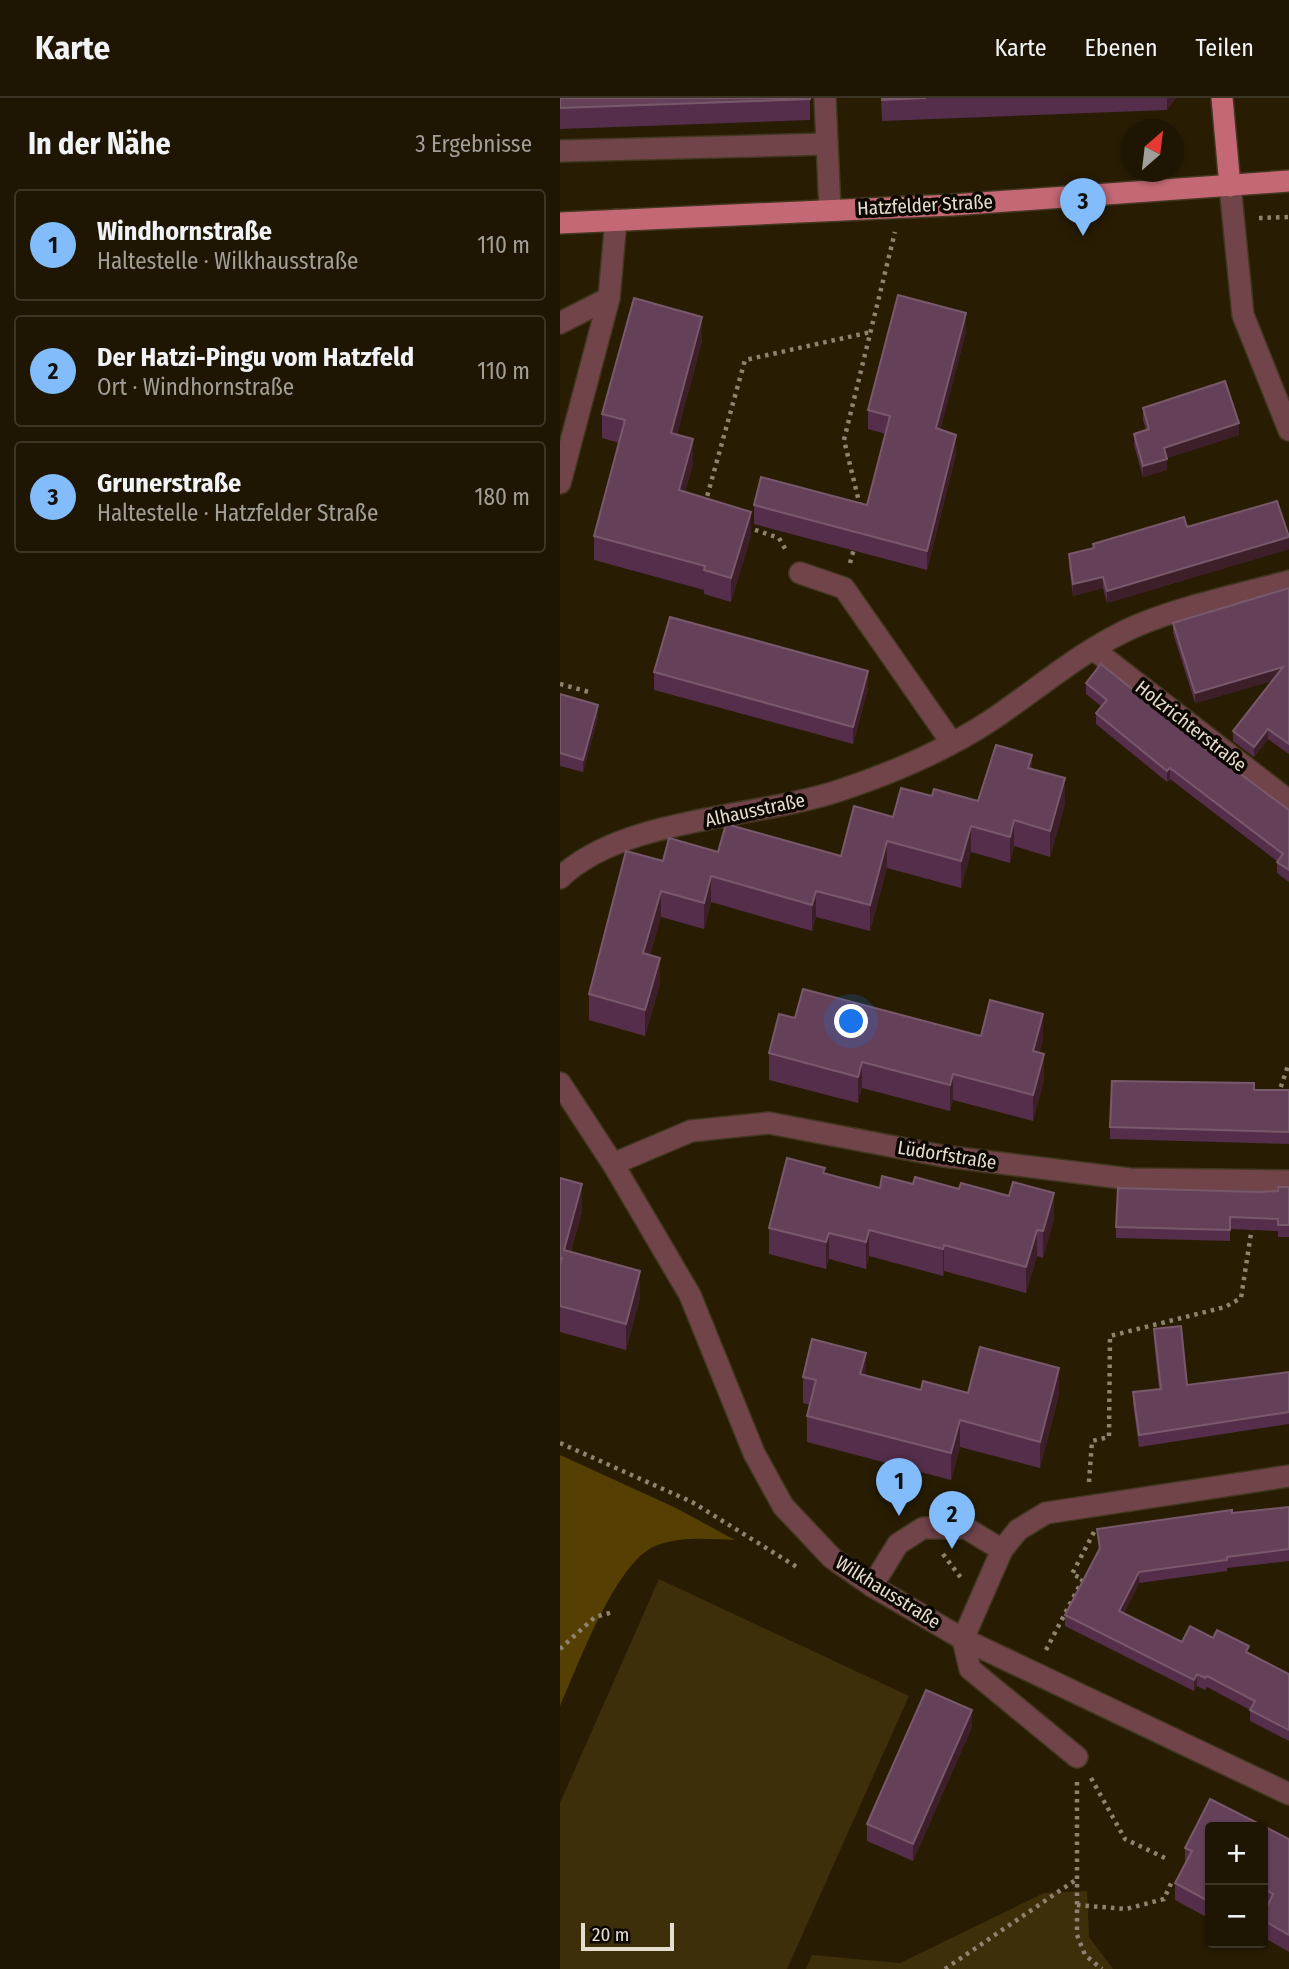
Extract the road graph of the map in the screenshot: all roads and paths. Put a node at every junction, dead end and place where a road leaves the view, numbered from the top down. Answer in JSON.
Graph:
{"nodes":[{"id":1,"x":825,"y":98,"type":"edge"},
{"id":2,"x":1222,"y":98,"type":"edge"},
{"id":3,"x":827,"y":144,"type":"junction"},
{"id":4,"x":560,"y":151,"type":"edge"},
{"id":5,"x":1289,"y":181,"type":"edge"},
{"id":6,"x":1230,"y":186,"type":"junction"},
{"id":7,"x":900,"y":207,"type":"junction"},
{"id":8,"x":830,"y":210,"type":"junction"},
{"id":9,"x":616,"y":220,"type":"junction"},
{"id":10,"x":560,"y":223,"type":"edge"},
{"id":11,"x":609,"y":298,"type":"junction"},
{"id":12,"x":560,"y":323,"type":"edge"},
{"id":13,"x":871,"y":332,"type":"junction"},
{"id":14,"x":1289,"y":430,"type":"edge"},
{"id":15,"x":560,"y":483,"type":"edge"},
{"id":16,"x":703,"y":512,"type":"edge"},
{"id":17,"x":862,"y":517,"type":"edge"},
{"id":18,"x":741,"y":525,"type":"edge"},
{"id":19,"x":856,"y":540,"type":"edge"},
{"id":20,"x":800,"y":573,"type":"joint"},
{"id":21,"x":1289,"y":581,"type":"edge"},
{"id":22,"x":844,"y":588,"type":"junction"},
{"id":23,"x":1093,"y":649,"type":"junction"},
{"id":24,"x":560,"y":684,"type":"edge"},
{"id":25,"x":589,"y":692,"type":"dead end"},
{"id":26,"x":952,"y":743,"type":"junction"},
{"id":27,"x":1289,"y":801,"type":"edge"},
{"id":28,"x":560,"y":878,"type":"edge"},
{"id":29,"x":1289,"y":1063,"type":"edge"},
{"id":30,"x":560,"y":1083,"type":"edge"},
{"id":31,"x":1278,"y":1099,"type":"edge"},
{"id":32,"x":613,"y":1164,"type":"junction"},
{"id":33,"x":1258,"y":1180,"type":"junction"},
{"id":34,"x":1289,"y":1181,"type":"edge"},
{"id":35,"x":560,"y":1443,"type":"edge"},
{"id":36,"x":1289,"y":1476,"type":"edge"},
{"id":37,"x":1110,"y":1501,"type":"junction"},
{"id":38,"x":1087,"y":1505,"type":"junction"},
{"id":39,"x":923,"y":1528,"type":"junction"},
{"id":40,"x":1002,"y":1550,"type":"junction"},
{"id":41,"x":800,"y":1569,"type":"dead end"},
{"id":42,"x":872,"y":1586,"type":"junction"},
{"id":43,"x":979,"y":1602,"type":"junction"},
{"id":44,"x":612,"y":1612,"type":"dead end"},
{"id":45,"x":963,"y":1639,"type":"junction"},
{"id":46,"x":560,"y":1649,"type":"edge"},
{"id":47,"x":1034,"y":1672,"type":"junction"},
{"id":48,"x":1077,"y":1757,"type":"junction"},
{"id":49,"x":1289,"y":1794,"type":"edge"},
{"id":50,"x":1165,"y":1858,"type":"dead end"},
{"id":51,"x":1077,"y":1879,"type":"junction"},
{"id":52,"x":1173,"y":1879,"type":"dead end"},
{"id":53,"x":1077,"y":1905,"type":"junction"},
{"id":54,"x":945,"y":1969,"type":"edge"},
{"id":55,"x":1102,"y":1969,"type":"edge"}],
"edges":[{"from":1,"to":3,"type":"street"},
{"from":2,"to":6,"type":"main road"},
{"from":3,"to":4,"type":"street"},
{"from":3,"to":8,"type":"street"},
{"from":5,"to":6,"type":"main road","name":"Hatzfelder Straße"},
{"from":6,"to":7,"type":"main road","name":"Hatzfelder Straße"},
{"from":6,"to":14,"type":"street"},
{"from":7,"to":8,"type":"main road","name":"Hatzfelder Straße"},
{"from":7,"to":13,"type":"path"},
{"from":8,"to":9,"type":"main road","name":"Hatzfelder Straße"},
{"from":9,"to":10,"type":"main road","name":"Hatzfelder Straße"},
{"from":9,"to":11,"type":"street"},
{"from":11,"to":12,"type":"street"},
{"from":11,"to":15,"type":"street"},
{"from":13,"to":16,"type":"path"},
{"from":13,"to":17,"type":"path"},
{"from":18,"to":20,"type":"path"},
{"from":19,"to":22,"type":"path"},
{"from":20,"to":22,"type":"street"},
{"from":21,"to":23,"type":"street","name":"Alhausstraße"},
{"from":22,"to":26,"type":"street"},
{"from":23,"to":26,"type":"street","name":"Alhausstraße"},
{"from":23,"to":27,"type":"street","name":"Holzrichterstraße"},
{"from":24,"to":25,"type":"path"},
{"from":26,"to":28,"type":"street","name":"Alhausstraße"},
{"from":29,"to":31,"type":"path"},
{"from":30,"to":32,"type":"street","name":"Wilkhausstraße"},
{"from":32,"to":33,"type":"street","name":"Lüdorfstraße"},
{"from":32,"to":42,"type":"street","name":"Wilkhausstraße"},
{"from":33,"to":34,"type":"street","name":"Lüdorfstraße"},
{"from":33,"to":38,"type":"path"},
{"from":35,"to":41,"type":"path"},
{"from":36,"to":37,"type":"street"},
{"from":37,"to":38,"type":"street"},
{"from":37,"to":47,"type":"path"},
{"from":38,"to":40,"type":"street"},
{"from":39,"to":40,"type":"street"},
{"from":39,"to":42,"type":"street"},
{"from":39,"to":43,"type":"path"},
{"from":40,"to":43,"type":"street"},
{"from":42,"to":45,"type":"street","name":"Wilkhausstraße"},
{"from":43,"to":45,"type":"street"},
{"from":44,"to":46,"type":"path"},
{"from":45,"to":47,"type":"street","name":"Wilkhausstraße"},
{"from":45,"to":48,"type":"street"},
{"from":47,"to":49,"type":"street","name":"Wilkhausstraße"},
{"from":48,"to":50,"type":"path"},
{"from":48,"to":51,"type":"path"},
{"from":51,"to":53,"type":"path"},
{"from":51,"to":54,"type":"path"},
{"from":52,"to":53,"type":"path"},
{"from":53,"to":55,"type":"path"}]}
